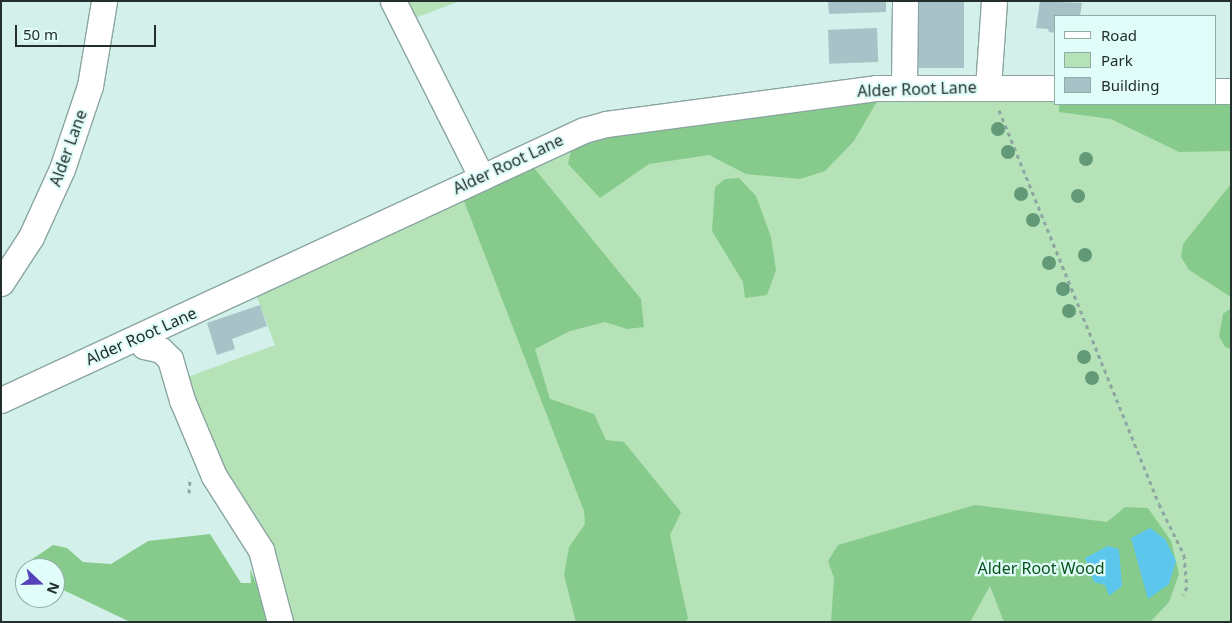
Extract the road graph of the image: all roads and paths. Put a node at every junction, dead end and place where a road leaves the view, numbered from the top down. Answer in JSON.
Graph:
{"nodes":[{"id":1,"x":104,"y":1,"type":"edge"},
{"id":2,"x":393,"y":1,"type":"edge"},
{"id":3,"x":905,"y":1,"type":"edge"},
{"id":4,"x":994,"y":1,"type":"edge"},
{"id":5,"x":904,"y":86,"type":"junction"},
{"id":6,"x":992,"y":87,"type":"junction"},
{"id":7,"x":1054,"y":88,"type":"edge"},
{"id":8,"x":1217,"y":91,"type":"edge"},
{"id":9,"x":1231,"y":91,"type":"edge"},
{"id":10,"x":481,"y":176,"type":"junction"},
{"id":11,"x":1,"y":283,"type":"edge"},
{"id":12,"x":140,"y":338,"type":"junction"},
{"id":13,"x":1,"y":400,"type":"edge"},
{"id":14,"x":1183,"y":596,"type":"dead end"},
{"id":15,"x":280,"y":622,"type":"edge"}],
"edges":[{"from":1,"to":11,"type":"street","name":"Alder Lane"},
{"from":2,"to":10,"type":"street"},
{"from":3,"to":5,"type":"street"},
{"from":4,"to":6,"type":"street"},
{"from":5,"to":6,"type":"street","name":"Alder Root Lane"},
{"from":5,"to":10,"type":"street","name":"Alder Root Lane"},
{"from":6,"to":7,"type":"street","name":"Alder Root Lane"},
{"from":6,"to":14,"type":"path"},
{"from":8,"to":9,"type":"street"},
{"from":10,"to":12,"type":"street","name":"Alder Root Lane"},
{"from":12,"to":13,"type":"street","name":"Alder Root Lane"},
{"from":12,"to":15,"type":"street"}]}
